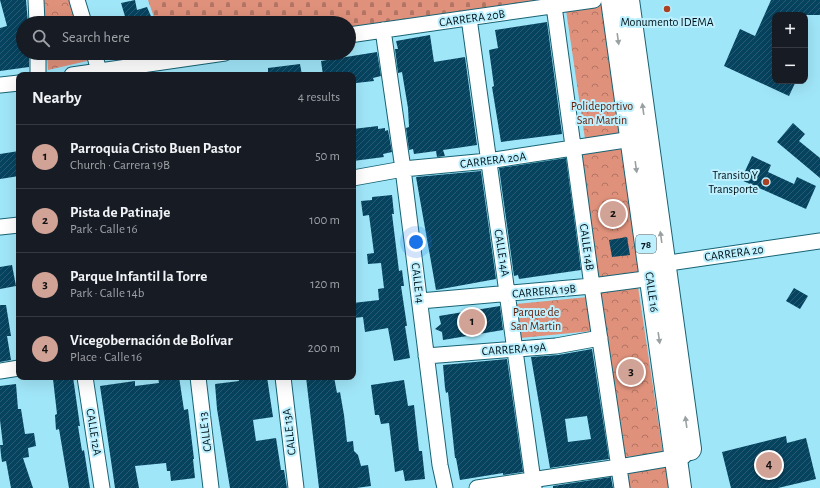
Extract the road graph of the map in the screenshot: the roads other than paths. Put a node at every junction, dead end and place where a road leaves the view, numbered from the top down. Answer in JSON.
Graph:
{"nodes":[{"id":1,"x":36,"y":0,"type":"edge"},
{"id":2,"x":77,"y":0,"type":"edge"},
{"id":3,"x":594,"y":0,"type":"edge"},
{"id":4,"x":612,"y":0,"type":"edge"},
{"id":5,"x":628,"y":0,"type":"edge"},
{"id":6,"x":575,"y":1,"type":"edge"},
{"id":7,"x":554,"y":6,"type":"junction"},
{"id":8,"x":37,"y":16,"type":"edge"},
{"id":9,"x":82,"y":16,"type":"edge"},
{"id":10,"x":469,"y":18,"type":"junction"},
{"id":11,"x":383,"y":30,"type":"junction"},
{"id":12,"x":356,"y":34,"type":"edge"},
{"id":13,"x":38,"y":60,"type":"edge"},
{"id":14,"x":96,"y":60,"type":"edge"},
{"id":15,"x":197,"y":60,"type":"edge"},
{"id":16,"x":160,"y":69,"type":"edge"},
{"id":17,"x":100,"y":71,"type":"junction"},
{"id":18,"x":38,"y":72,"type":"edge"},
{"id":19,"x":93,"y":72,"type":"edge"},
{"id":20,"x":16,"y":83,"type":"edge"},
{"id":21,"x":0,"y":85,"type":"edge"},
{"id":22,"x":632,"y":139,"type":"junction"},
{"id":23,"x":574,"y":149,"type":"junction"},
{"id":24,"x":488,"y":161,"type":"junction"},
{"id":25,"x":403,"y":170,"type":"junction"},
{"id":26,"x":356,"y":178,"type":"edge"},
{"id":27,"x":16,"y":225,"type":"edge"},
{"id":28,"x":0,"y":227,"type":"edge"},
{"id":29,"x":820,"y":241,"type":"edge"},
{"id":30,"x":658,"y":271,"type":"junction"},
{"id":31,"x":592,"y":286,"type":"junction"},
{"id":32,"x":508,"y":294,"type":"junction"},
{"id":33,"x":420,"y":300,"type":"junction"},
{"id":34,"x":600,"y":338,"type":"junction"},
{"id":35,"x":514,"y":349,"type":"junction"},
{"id":36,"x":426,"y":356,"type":"junction"},
{"id":37,"x":16,"y":368,"type":"edge"},
{"id":38,"x":0,"y":371,"type":"edge"},
{"id":39,"x":85,"y":380,"type":"edge"},
{"id":40,"x":198,"y":380,"type":"edge"},
{"id":41,"x":283,"y":380,"type":"edge"},
{"id":42,"x":683,"y":456,"type":"junction"},
{"id":43,"x":619,"y":467,"type":"junction"},
{"id":44,"x":533,"y":484,"type":"edge"},
{"id":45,"x":102,"y":488,"type":"edge"},
{"id":46,"x":211,"y":488,"type":"edge"},
{"id":47,"x":296,"y":488,"type":"edge"},
{"id":48,"x":445,"y":488,"type":"edge"},
{"id":49,"x":477,"y":488,"type":"edge"},
{"id":50,"x":622,"y":488,"type":"edge"},
{"id":51,"x":680,"y":488,"type":"edge"},
{"id":52,"x":695,"y":488,"type":"edge"}],
"edges":[{"from":1,"to":8,"type":"street"},
{"from":2,"to":9,"type":"street"},
{"from":3,"to":6,"type":"street","name":"CARRERA 20B"},
{"from":4,"to":22,"type":"highway","name":"CALLE 16","number":"78","one_way":true},
{"from":30,"to":5,"type":"highway","name":"CALLE 16","number":"78","one_way":true},
{"from":6,"to":7,"type":"street","name":"CARRERA 20B"},
{"from":7,"to":10,"type":"street","name":"CARRERA 20B"},
{"from":7,"to":23,"type":"street","name":"CALLE 14B"},
{"from":10,"to":11,"type":"street","name":"CARRERA 20B"},
{"from":10,"to":24,"type":"street","name":"CALLE 14A"},
{"from":11,"to":12,"type":"street","name":"CARRERA 20B"},
{"from":11,"to":25,"type":"street","name":"CALLE 14"},
{"from":13,"to":18,"type":"street"},
{"from":14,"to":17,"type":"street"},
{"from":15,"to":16,"type":"street"},
{"from":16,"to":17,"type":"street"},
{"from":17,"to":19,"type":"street"},
{"from":20,"to":21,"type":"street"},
{"from":22,"to":23,"type":"street","name":"CARRERA 20A"},
{"from":22,"to":30,"type":"highway","name":"CALLE 16","number":"78","one_way":true},
{"from":23,"to":24,"type":"street","name":"CARRERA 20A"},
{"from":23,"to":31,"type":"street","name":"CALLE 14B"},
{"from":24,"to":25,"type":"street","name":"CARRERA 20A"},
{"from":24,"to":32,"type":"street","name":"CALLE 14A"},
{"from":25,"to":26,"type":"street","name":"CARRERA 20A"},
{"from":25,"to":33,"type":"street","name":"CALLE 14"},
{"from":27,"to":28,"type":"street"},
{"from":29,"to":30,"type":"street","name":"CARRERA 20"},
{"from":30,"to":31,"type":"street","name":"CARRERA 19B"},
{"from":30,"to":42,"type":"highway","name":"CALLE 16","number":"78"},
{"from":31,"to":32,"type":"street","name":"CARRERA 19B"},
{"from":31,"to":34,"type":"street","name":"CALLE 14B"},
{"from":32,"to":33,"type":"street","name":"CARRERA 19B"},
{"from":32,"to":35,"type":"street","name":"CALLE 14A"},
{"from":33,"to":36,"type":"street","name":"CALLE 14"},
{"from":34,"to":35,"type":"street","name":"CARRERA 19A"},
{"from":34,"to":43,"type":"street","name":"CALLE 14B"},
{"from":35,"to":36,"type":"street","name":"CARRERA 19A"},
{"from":35,"to":44,"type":"street","name":"CALLE 14A"},
{"from":36,"to":48,"type":"street","name":"CALLE 14"},
{"from":37,"to":38,"type":"street"},
{"from":39,"to":45,"type":"street","name":"CALLE 12A"},
{"from":40,"to":46,"type":"street","name":"CALLE 13"},
{"from":41,"to":47,"type":"street","name":"CALLE 13A"},
{"from":42,"to":43,"type":"street"},
{"from":42,"to":51,"type":"highway","name":"CALLE 16","number":"78"},
{"from":42,"to":52,"type":"highway","name":"CALLE 16","number":"78"},
{"from":43,"to":44,"type":"street"},
{"from":43,"to":50,"type":"street","name":"CALLE 14B"},
{"from":44,"to":49,"type":"street"}]}
